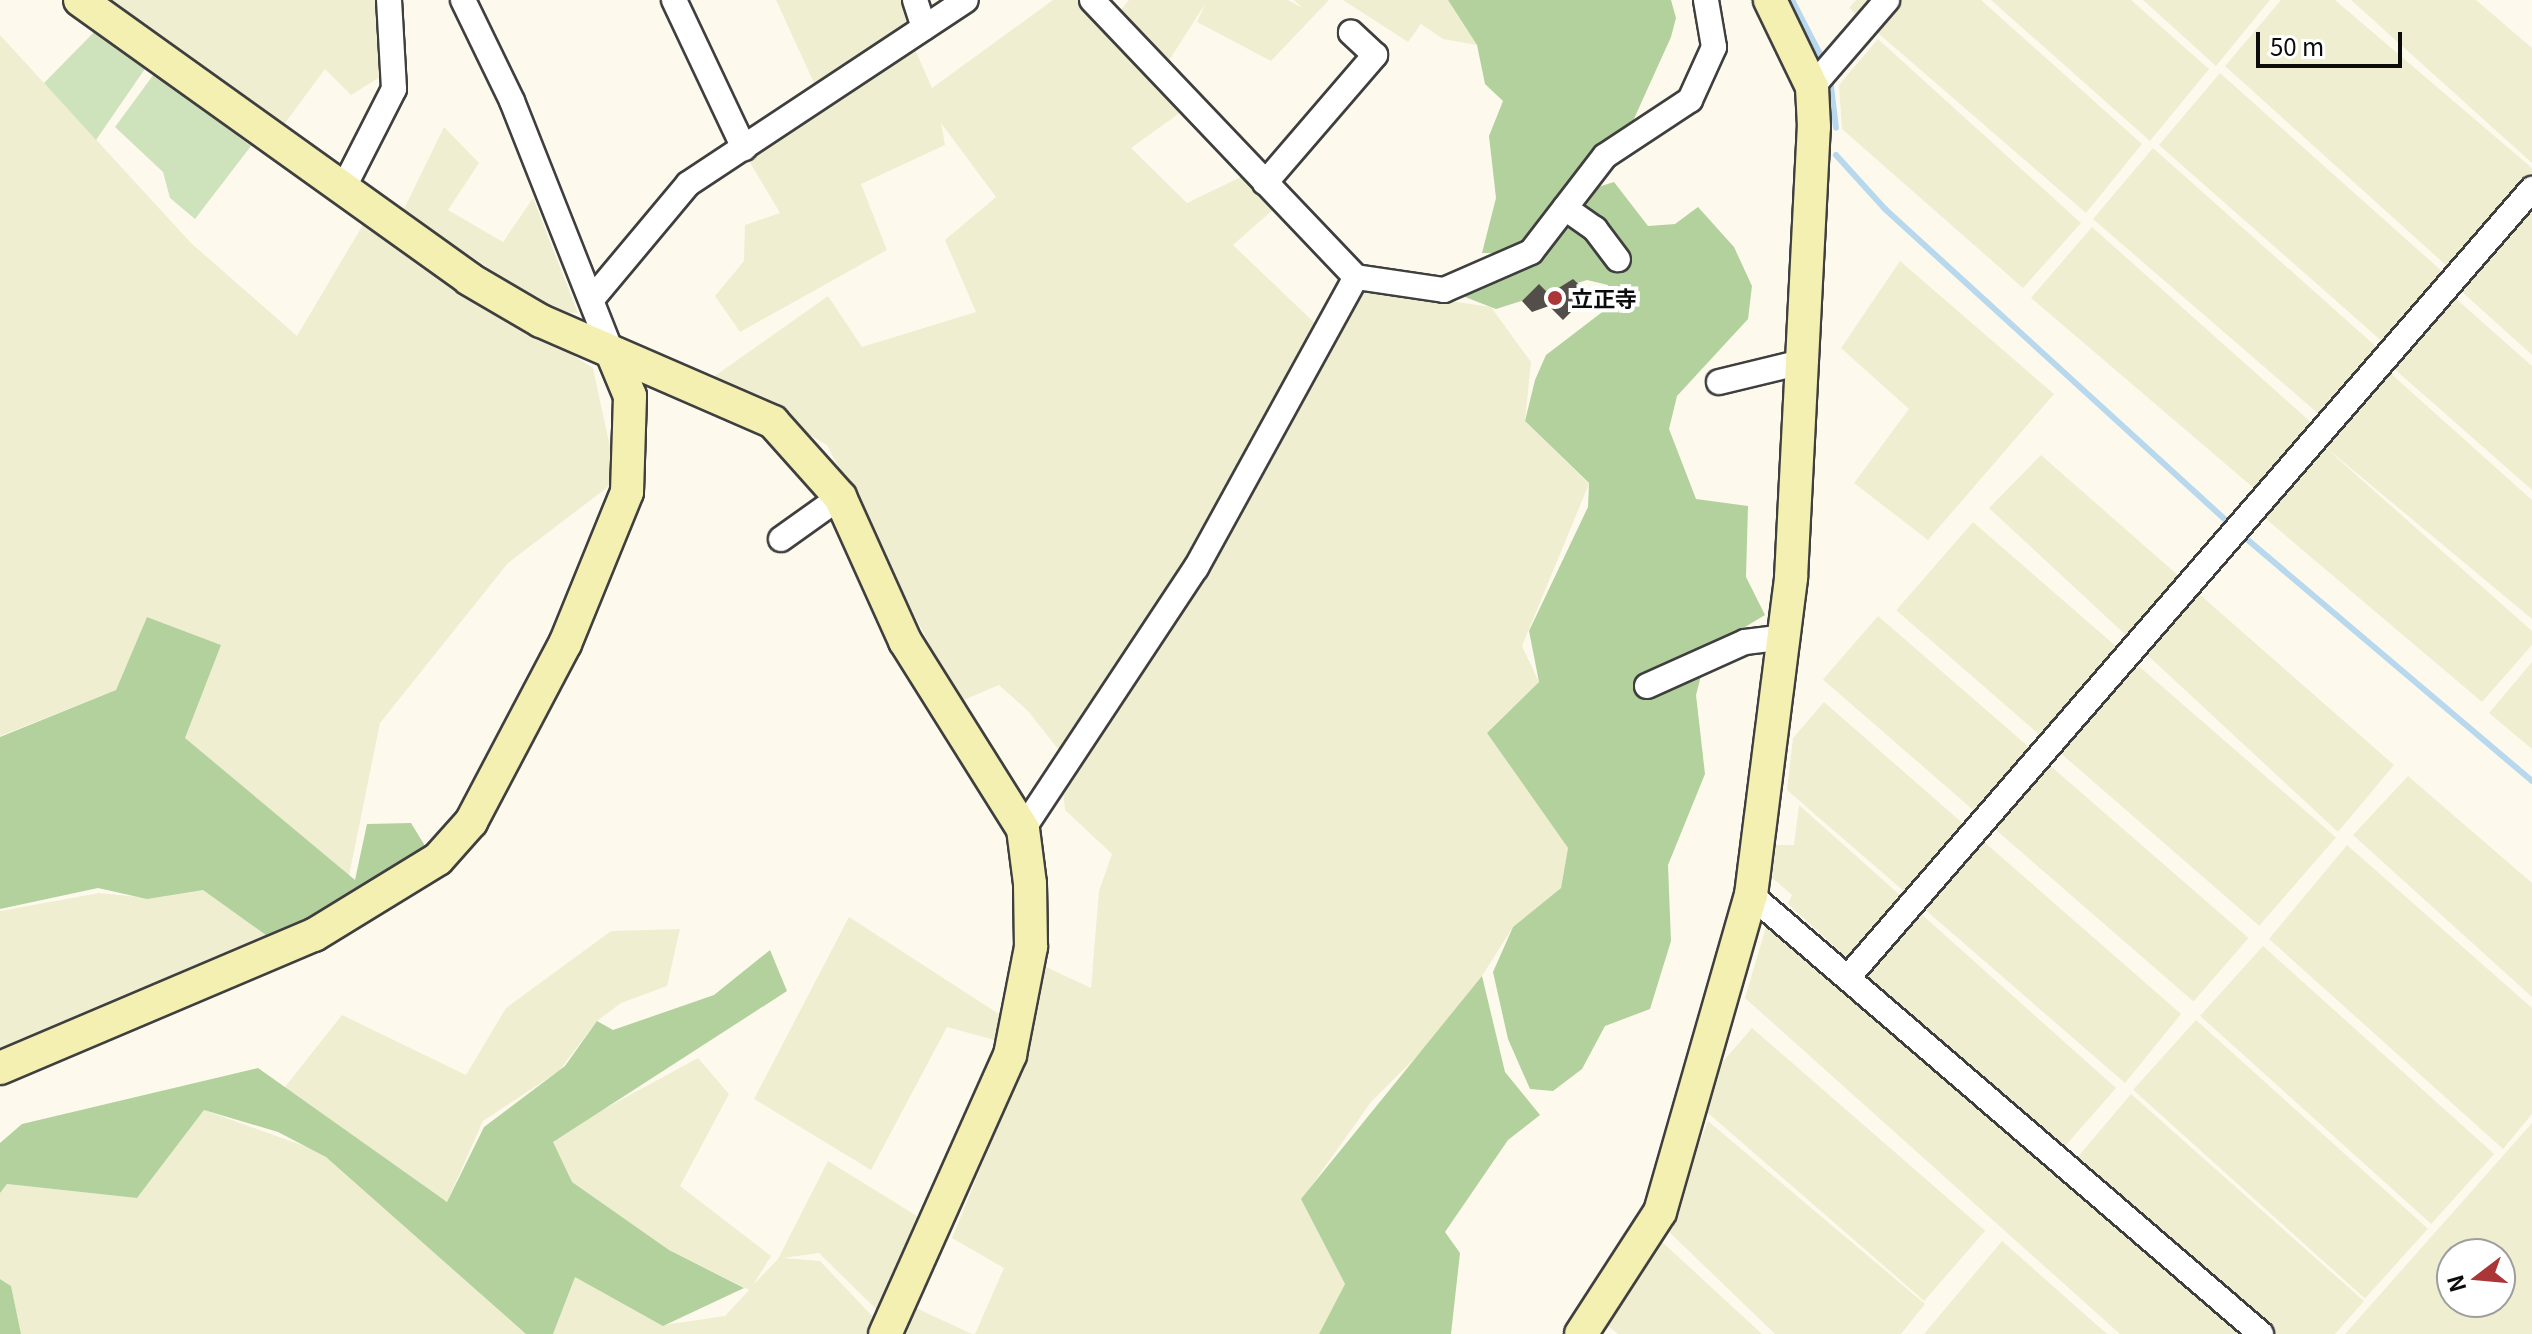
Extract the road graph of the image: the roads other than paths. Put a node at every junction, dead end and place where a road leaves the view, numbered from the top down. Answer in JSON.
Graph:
{"nodes":[{"id":1,"x":80,"y":0,"type":"edge"},
{"id":2,"x":389,"y":0,"type":"edge"},
{"id":3,"x":463,"y":0,"type":"edge"},
{"id":4,"x":674,"y":0,"type":"edge"},
{"id":5,"x":915,"y":0,"type":"edge"},
{"id":6,"x":966,"y":0,"type":"edge"},
{"id":7,"x":1092,"y":0,"type":"edge"},
{"id":8,"x":1706,"y":0,"type":"edge"},
{"id":9,"x":1770,"y":0,"type":"edge"},
{"id":10,"x":1887,"y":0,"type":"edge"},
{"id":11,"x":924,"y":28,"type":"junction"},
{"id":12,"x":1351,"y":33,"type":"dead end"},
{"id":13,"x":1821,"y":77,"type":"junction"},
{"id":14,"x":744,"y":148,"type":"junction"},
{"id":15,"x":1265,"y":183,"type":"junction"},
{"id":16,"x":344,"y":187,"type":"junction"},
{"id":17,"x":2532,"y":189,"type":"edge"},
{"id":18,"x":1565,"y":208,"type":"junction"},
{"id":19,"x":1618,"y":259,"type":"dead end"},
{"id":20,"x":1356,"y":277,"type":"junction"},
{"id":21,"x":592,"y":299,"type":"junction"},
{"id":22,"x":612,"y":353,"type":"junction"},
{"id":23,"x":1806,"y":361,"type":"junction"},
{"id":24,"x":1719,"y":382,"type":"dead end"},
{"id":25,"x":840,"y":497,"type":"junction"},
{"id":26,"x":781,"y":539,"type":"dead end"},
{"id":27,"x":1784,"y":637,"type":"junction"},
{"id":28,"x":1647,"y":686,"type":"dead end"},
{"id":29,"x":1023,"y":829,"type":"junction"},
{"id":30,"x":1751,"y":895,"type":"junction"},
{"id":31,"x":1850,"y":975,"type":"junction"},
{"id":32,"x":0,"y":1068,"type":"edge"},
{"id":33,"x":885,"y":1334,"type":"edge"},
{"id":34,"x":1581,"y":1334,"type":"edge"},
{"id":35,"x":2261,"y":1334,"type":"edge"}],
"edges":[{"from":1,"to":16,"type":"street"},
{"from":2,"to":16,"type":"street"},
{"from":3,"to":21,"type":"street"},
{"from":4,"to":14,"type":"street"},
{"from":5,"to":11,"type":"street"},
{"from":6,"to":11,"type":"street"},
{"from":7,"to":15,"type":"street"},
{"from":8,"to":18,"type":"street"},
{"from":9,"to":13,"type":"street"},
{"from":10,"to":13,"type":"street"},
{"from":11,"to":14,"type":"street"},
{"from":12,"to":15,"type":"street"},
{"from":13,"to":23,"type":"street"},
{"from":14,"to":21,"type":"street"},
{"from":15,"to":20,"type":"street"},
{"from":16,"to":22,"type":"street"},
{"from":17,"to":31,"type":"street"},
{"from":18,"to":19,"type":"street"},
{"from":18,"to":20,"type":"street"},
{"from":20,"to":29,"type":"street"},
{"from":21,"to":22,"type":"street"},
{"from":22,"to":25,"type":"street"},
{"from":22,"to":32,"type":"street"},
{"from":23,"to":24,"type":"street"},
{"from":23,"to":27,"type":"street"},
{"from":25,"to":26,"type":"street"},
{"from":25,"to":29,"type":"street"},
{"from":27,"to":28,"type":"street"},
{"from":27,"to":30,"type":"street"},
{"from":29,"to":33,"type":"street"},
{"from":30,"to":31,"type":"street"},
{"from":30,"to":34,"type":"street"},
{"from":31,"to":35,"type":"street"}]}
